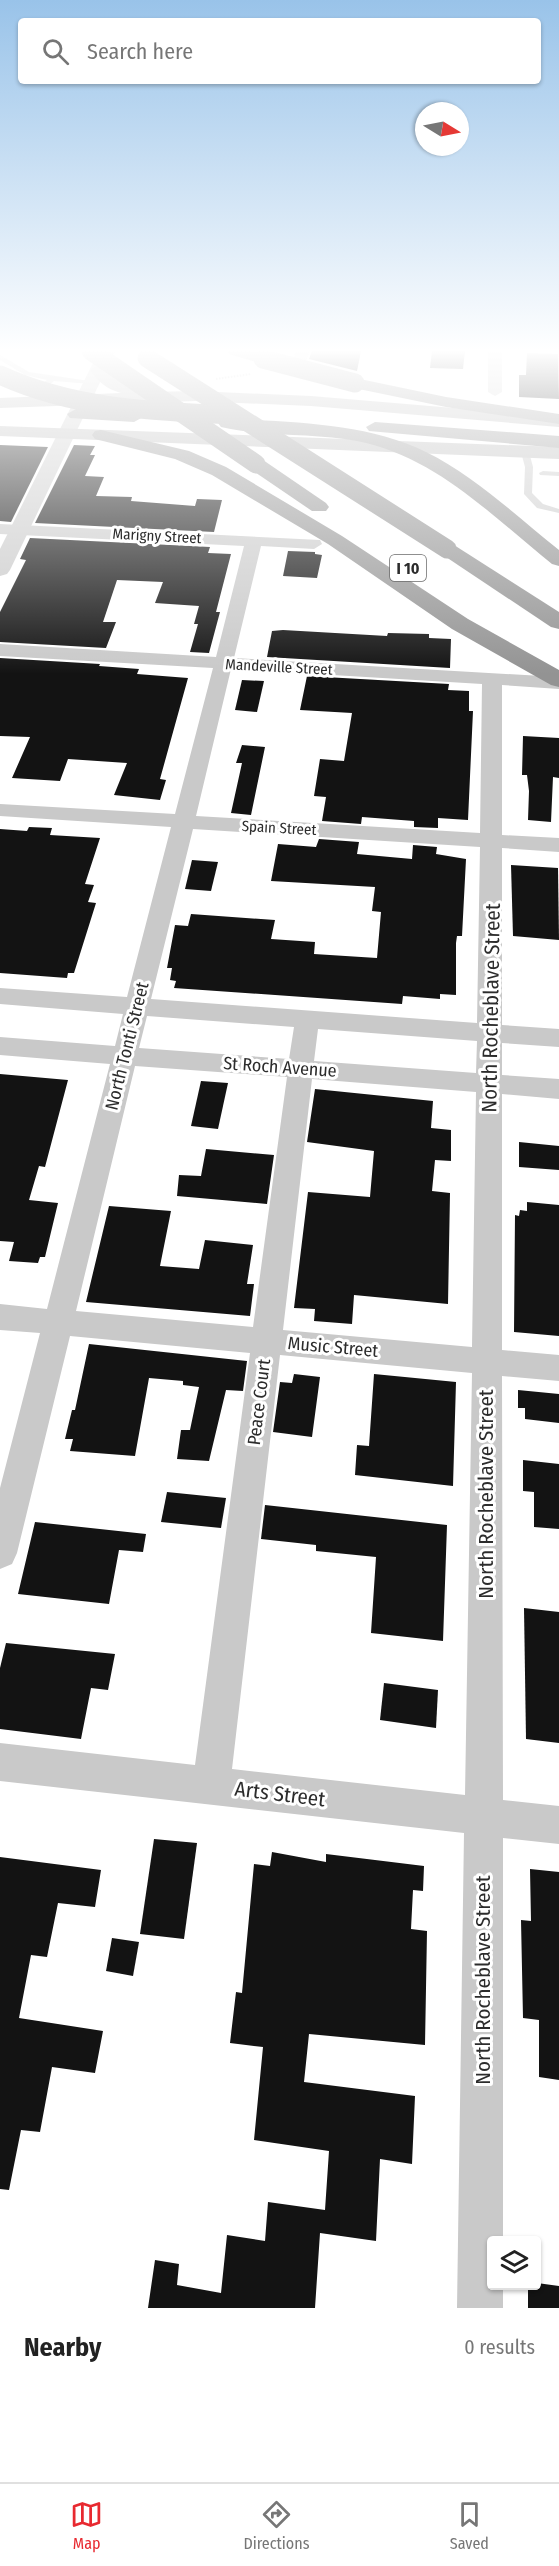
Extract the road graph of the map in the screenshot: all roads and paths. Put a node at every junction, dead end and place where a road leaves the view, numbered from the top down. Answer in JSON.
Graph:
{"nodes":[{"id":1,"x":55,"y":459,"type":"edge"},
{"id":2,"x":191,"y":459,"type":"edge"},
{"id":3,"x":248,"y":459,"type":"edge"},
{"id":4,"x":305,"y":459,"type":"edge"},
{"id":5,"x":424,"y":459,"type":"edge"},
{"id":6,"x":459,"y":459,"type":"edge"},
{"id":7,"x":527,"y":459,"type":"edge"},
{"id":8,"x":543,"y":473,"type":"dead end"},
{"id":9,"x":559,"y":474,"type":"edge"},
{"id":10,"x":455,"y":478,"type":"junction"},
{"id":11,"x":559,"y":511,"type":"edge"},
{"id":12,"x":0,"y":529,"type":"edge"},
{"id":13,"x":20,"y":530,"type":"junction"},
{"id":14,"x":254,"y":541,"type":"junction"},
{"id":15,"x":314,"y":544,"type":"dead end"},
{"id":16,"x":559,"y":560,"type":"edge"},
{"id":17,"x":0,"y":570,"type":"edge"},
{"id":18,"x":559,"y":622,"type":"edge"},
{"id":19,"x":0,"y":650,"type":"edge"},
{"id":20,"x":221,"y":663,"type":"junction"},
{"id":21,"x":559,"y":672,"type":"edge"},
{"id":22,"x":492,"y":680,"type":"junction"},
{"id":23,"x":559,"y":682,"type":"edge"},
{"id":24,"x":0,"y":810,"type":"edge"},
{"id":25,"x":182,"y":823,"type":"junction"},
{"id":26,"x":493,"y":840,"type":"junction"},
{"id":27,"x":559,"y":845,"type":"edge"},
{"id":28,"x":0,"y":996,"type":"edge"},
{"id":29,"x":137,"y":1006,"type":"junction"},
{"id":30,"x":307,"y":1019,"type":"junction"},
{"id":31,"x":489,"y":1033,"type":"junction"},
{"id":32,"x":559,"y":1038,"type":"edge"},
{"id":33,"x":0,"y":1046,"type":"edge"},
{"id":34,"x":125,"y":1056,"type":"junction"},
{"id":35,"x":300,"y":1069,"type":"junction"},
{"id":36,"x":489,"y":1084,"type":"junction"},
{"id":37,"x":559,"y":1089,"type":"edge"},
{"id":38,"x":0,"y":1317,"type":"edge"},
{"id":39,"x":58,"y":1322,"type":"junction"},
{"id":40,"x":267,"y":1341,"type":"junction"},
{"id":41,"x":487,"y":1362,"type":"junction"},
{"id":42,"x":559,"y":1368,"type":"edge"},
{"id":43,"x":0,"y":1552,"type":"edge"},
{"id":44,"x":0,"y":1762,"type":"edge"},
{"id":45,"x":211,"y":1786,"type":"junction"},
{"id":46,"x":484,"y":1817,"type":"junction"},
{"id":47,"x":559,"y":1826,"type":"edge"},
{"id":48,"x":480,"y":2308,"type":"edge"}],
"edges":[{"from":1,"to":13,"type":"street"},
{"from":2,"to":23,"type":"highway"},
{"from":3,"to":21,"type":"highway","number":"I 10","bridge":true},
{"from":4,"to":18,"type":"highway","number":"I 10","bridge":true},
{"from":5,"to":10,"type":"highway"},
{"from":6,"to":10,"type":"main road"},
{"from":7,"to":11,"type":"lane"},
{"from":8,"to":9,"type":"lane"},
{"from":10,"to":16,"type":"highway"},
{"from":12,"to":13,"type":"street","name":"Marigny Street"},
{"from":13,"to":14,"type":"street","name":"Marigny Street"},
{"from":13,"to":17,"type":"street"},
{"from":14,"to":15,"type":"street","name":"Marigny Street"},
{"from":14,"to":20,"type":"street","name":"North Tonti Street"},
{"from":19,"to":20,"type":"street","name":"Mandeville Street"},
{"from":20,"to":22,"type":"street","name":"Mandeville Street"},
{"from":20,"to":25,"type":"street","name":"North Tonti Street"},
{"from":22,"to":23,"type":"street","name":"Mandeville Street"},
{"from":22,"to":26,"type":"street","name":"North Rocheblave Street"},
{"from":24,"to":25,"type":"street","name":"Spain Street"},
{"from":25,"to":26,"type":"street","name":"Spain Street"},
{"from":25,"to":29,"type":"street","name":"North Tonti Street"},
{"from":26,"to":27,"type":"street","name":"Spain Street"},
{"from":26,"to":31,"type":"street","name":"North Rocheblave Street"},
{"from":28,"to":29,"type":"street"},
{"from":29,"to":30,"type":"street"},
{"from":29,"to":34,"type":"street","name":"North Tonti Street"},
{"from":30,"to":31,"type":"street"},
{"from":30,"to":35,"type":"street","name":"Peace Court"},
{"from":31,"to":32,"type":"street"},
{"from":31,"to":36,"type":"street","name":"North Rocheblave Street"},
{"from":33,"to":34,"type":"street","name":"St Roch Avenue"},
{"from":34,"to":35,"type":"street","name":"St Roch Avenue"},
{"from":34,"to":39,"type":"street","name":"North Tonti Street"},
{"from":35,"to":36,"type":"street","name":"St Roch Avenue"},
{"from":35,"to":40,"type":"street","name":"Peace Court"},
{"from":36,"to":37,"type":"street","name":"St Roch Avenue"},
{"from":36,"to":41,"type":"street","name":"North Rocheblave Street"},
{"from":38,"to":39,"type":"street","name":"Music Street"},
{"from":39,"to":40,"type":"street","name":"Music Street"},
{"from":39,"to":43,"type":"street","name":"North Tonti Street"},
{"from":40,"to":41,"type":"street","name":"Music Street"},
{"from":40,"to":45,"type":"street","name":"Peace Court"},
{"from":41,"to":42,"type":"street","name":"Music Street"},
{"from":41,"to":46,"type":"street","name":"North Rocheblave Street"},
{"from":44,"to":45,"type":"street","name":"Arts Street"},
{"from":45,"to":46,"type":"street","name":"Arts Street"},
{"from":46,"to":47,"type":"street","name":"Arts Street"},
{"from":46,"to":48,"type":"street","name":"North Rocheblave Street"}]}
